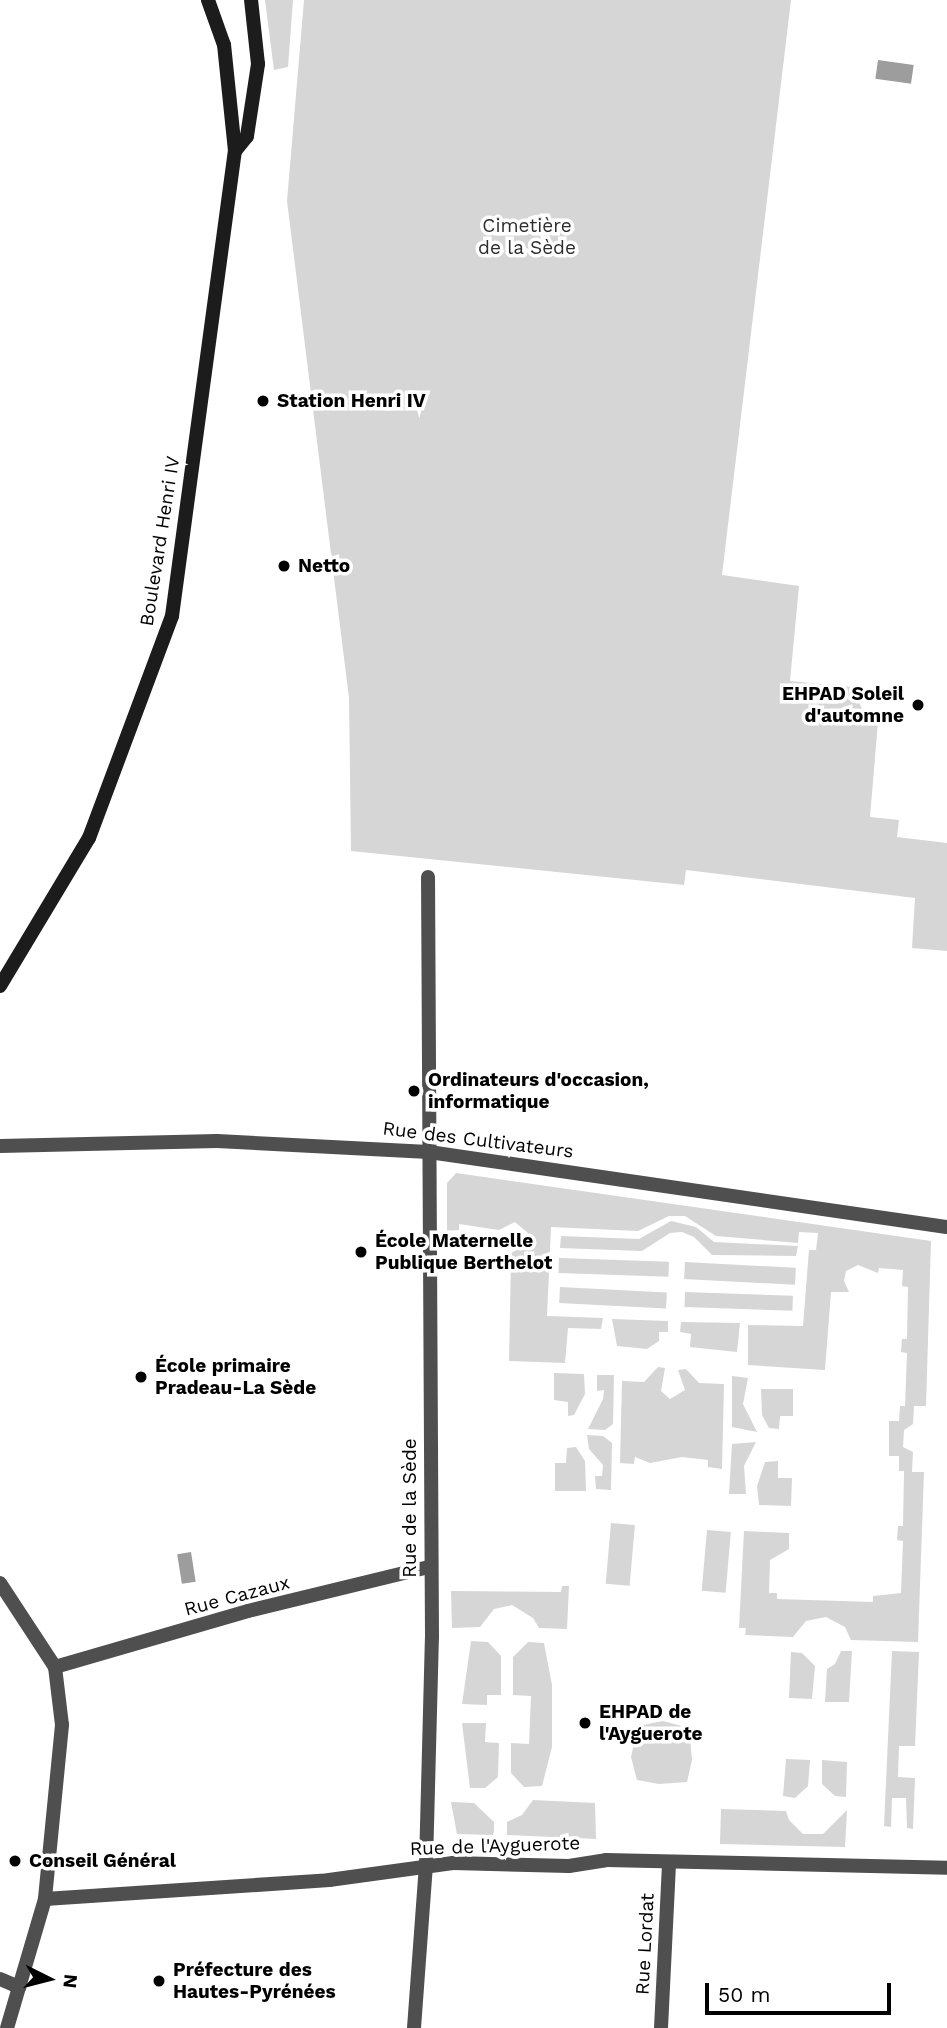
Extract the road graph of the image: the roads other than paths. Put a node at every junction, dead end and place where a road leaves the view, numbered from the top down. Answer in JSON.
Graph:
{"nodes":[{"id":1,"x":208,"y":0,"type":"edge"},
{"id":2,"x":251,"y":0,"type":"edge"},
{"id":3,"x":235,"y":151,"type":"junction"},
{"id":4,"x":428,"y":877,"type":"dead end"},
{"id":5,"x":0,"y":986,"type":"edge"},
{"id":6,"x":0,"y":1146,"type":"edge"},
{"id":7,"x":429,"y":1152,"type":"junction"},
{"id":8,"x":947,"y":1227,"type":"edge"},
{"id":9,"x":429,"y":1567,"type":"junction"},
{"id":10,"x":0,"y":1583,"type":"edge"},
{"id":11,"x":55,"y":1667,"type":"junction"},
{"id":12,"x":668,"y":1863,"type":"junction"},
{"id":13,"x":426,"y":1864,"type":"junction"},
{"id":14,"x":947,"y":1868,"type":"edge"},
{"id":15,"x":45,"y":1899,"type":"junction"},
{"id":16,"x":0,"y":1979,"type":"edge"},
{"id":17,"x":19,"y":1987,"type":"junction"},
{"id":18,"x":7,"y":2028,"type":"edge"},
{"id":19,"x":414,"y":2028,"type":"edge"},
{"id":20,"x":661,"y":2028,"type":"edge"}],
"edges":[{"from":1,"to":3,"type":"street","name":"Boulevard Henri IV"},
{"from":2,"to":3,"type":"street","name":"Boulevard Henri IV"},
{"from":3,"to":5,"type":"street","name":"Boulevard Henri IV"},
{"from":4,"to":7,"type":"street","name":"Rue de la Sède"},
{"from":6,"to":7,"type":"street","name":"Rue des Cultivateurs"},
{"from":7,"to":8,"type":"street","name":"Rue des Cultivateurs"},
{"from":7,"to":9,"type":"street","name":"Rue de la Sède"},
{"from":9,"to":11,"type":"street","name":"Rue Cazaux"},
{"from":9,"to":13,"type":"street","name":"Rue de la Sède"},
{"from":10,"to":11,"type":"street"},
{"from":11,"to":15,"type":"street"},
{"from":12,"to":13,"type":"street","name":"Rue de l'Ayguerote"},
{"from":12,"to":14,"type":"street","name":"Rue de l'Ayguerote"},
{"from":12,"to":20,"type":"street","name":"Rue Lordat"},
{"from":13,"to":15,"type":"street","name":"Rue de l'Ayguerote"},
{"from":13,"to":19,"type":"street","name":"Rue de la Sède"},
{"from":15,"to":17,"type":"street"},
{"from":16,"to":17,"type":"street"},
{"from":17,"to":18,"type":"street"}]}
